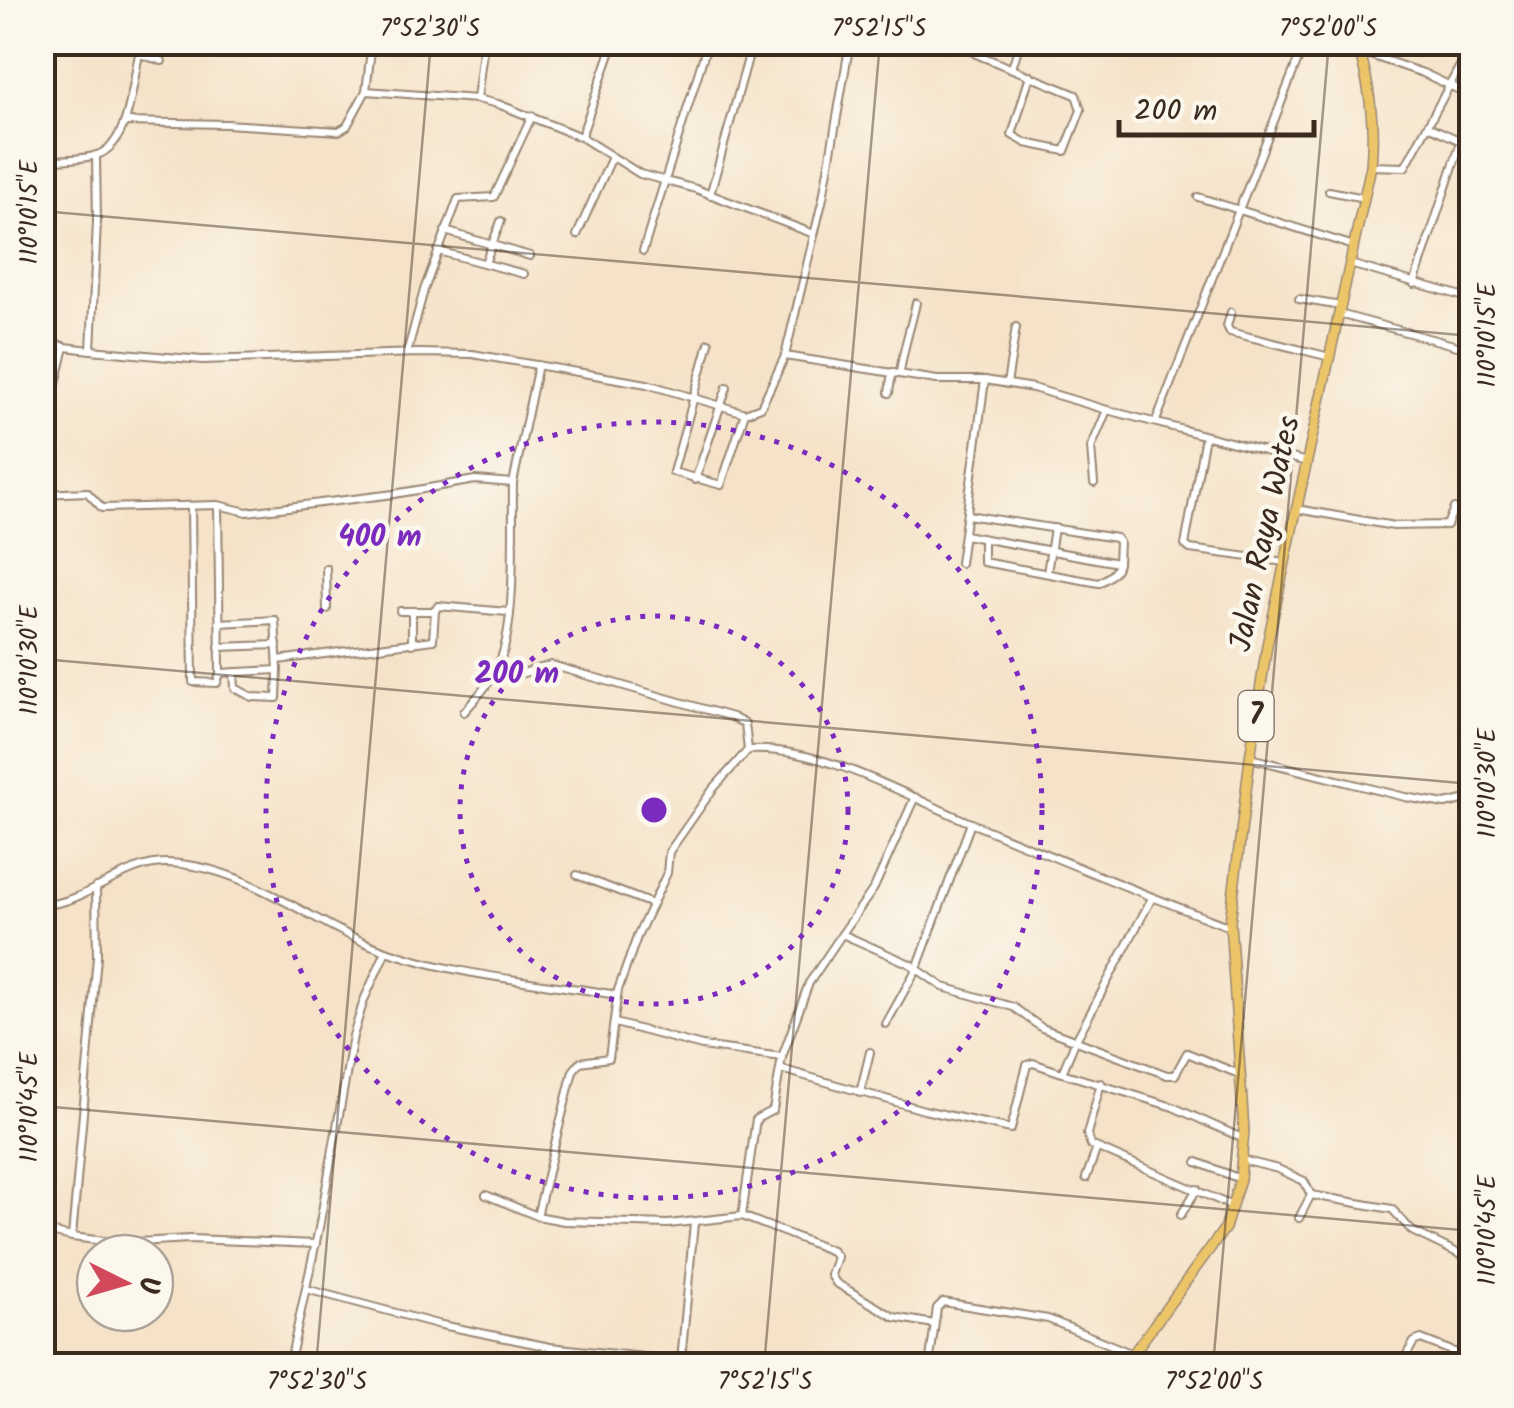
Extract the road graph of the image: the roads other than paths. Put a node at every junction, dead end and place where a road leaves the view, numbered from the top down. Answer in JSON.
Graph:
{"nodes":[{"id":1,"x":142,"y":42,"type":"edge"},
{"id":2,"x":372,"y":42,"type":"edge"},
{"id":3,"x":484,"y":42,"type":"edge"},
{"id":4,"x":614,"y":42,"type":"edge"},
{"id":5,"x":708,"y":42,"type":"edge"},
{"id":6,"x":850,"y":42,"type":"edge"},
{"id":7,"x":970,"y":42,"type":"edge"},
{"id":8,"x":1020,"y":42,"type":"edge"},
{"id":9,"x":1305,"y":42,"type":"edge"},
{"id":10,"x":1438,"y":42,"type":"edge"},
{"id":11,"x":1358,"y":47,"type":"edge"},
{"id":12,"x":1470,"y":48,"type":"edge"},
{"id":13,"x":750,"y":51,"type":"dead end"},
{"id":14,"x":138,"y":54,"type":"junction"},
{"id":15,"x":162,"y":61,"type":"dead end"},
{"id":16,"x":1012,"y":68,"type":"junction"},
{"id":17,"x":1030,"y":75,"type":"junction"},
{"id":18,"x":1449,"y":87,"type":"junction"},
{"id":19,"x":366,"y":91,"type":"junction"},
{"id":20,"x":1472,"y":96,"type":"edge"},
{"id":21,"x":477,"y":99,"type":"junction"},
{"id":22,"x":532,"y":116,"type":"junction"},
{"id":23,"x":125,"y":122,"type":"junction"},
{"id":24,"x":1428,"y":126,"type":"junction"},
{"id":25,"x":581,"y":137,"type":"junction"},
{"id":26,"x":1461,"y":142,"type":"junction"},
{"id":27,"x":1472,"y":146,"type":"edge"},
{"id":28,"x":96,"y":155,"type":"junction"},
{"id":29,"x":612,"y":157,"type":"junction"},
{"id":30,"x":42,"y":162,"type":"edge"},
{"id":31,"x":1371,"y":166,"type":"junction"},
{"id":32,"x":666,"y":182,"type":"junction"},
{"id":33,"x":1328,"y":191,"type":"dead end"},
{"id":34,"x":710,"y":194,"type":"junction"},
{"id":35,"x":1198,"y":196,"type":"dead end"},
{"id":36,"x":1364,"y":198,"type":"junction"},
{"id":37,"x":1241,"y":212,"type":"junction"},
{"id":38,"x":502,"y":221,"type":"dead end"},
{"id":39,"x":445,"y":231,"type":"junction"},
{"id":40,"x":577,"y":234,"type":"dead end"},
{"id":41,"x":814,"y":234,"type":"junction"},
{"id":42,"x":493,"y":245,"type":"junction"},
{"id":43,"x":1354,"y":246,"type":"junction"},
{"id":44,"x":438,"y":250,"type":"junction"},
{"id":45,"x":643,"y":251,"type":"dead end"},
{"id":46,"x":530,"y":256,"type":"dead end"},
{"id":47,"x":485,"y":263,"type":"junction"},
{"id":48,"x":1350,"y":264,"type":"junction"},
{"id":49,"x":524,"y":274,"type":"dead end"},
{"id":50,"x":1414,"y":284,"type":"junction"},
{"id":51,"x":1299,"y":299,"type":"dead end"},
{"id":52,"x":1472,"y":299,"type":"edge"},
{"id":53,"x":916,"y":303,"type":"dead end"},
{"id":54,"x":1340,"y":310,"type":"junction"},
{"id":55,"x":1231,"y":312,"type":"dead end"},
{"id":56,"x":1016,"y":327,"type":"dead end"},
{"id":57,"x":42,"y":338,"type":"edge"},
{"id":58,"x":710,"y":343,"type":"dead end"},
{"id":59,"x":65,"y":346,"type":"junction"},
{"id":60,"x":91,"y":350,"type":"junction"},
{"id":61,"x":1472,"y":350,"type":"edge"},
{"id":62,"x":406,"y":353,"type":"junction"},
{"id":63,"x":785,"y":356,"type":"junction"},
{"id":64,"x":1330,"y":357,"type":"junction"},
{"id":65,"x":538,"y":365,"type":"junction"},
{"id":66,"x":896,"y":372,"type":"junction"},
{"id":67,"x":985,"y":380,"type":"junction"},
{"id":68,"x":1007,"y":384,"type":"junction"},
{"id":69,"x":726,"y":387,"type":"dead end"},
{"id":70,"x":889,"y":393,"type":"dead end"},
{"id":71,"x":693,"y":397,"type":"junction"},
{"id":72,"x":718,"y":404,"type":"junction"},
{"id":73,"x":1106,"y":410,"type":"junction"},
{"id":74,"x":745,"y":413,"type":"junction"},
{"id":75,"x":42,"y":416,"type":"edge"},
{"id":76,"x":1156,"y":421,"type":"junction"},
{"id":77,"x":1205,"y":436,"type":"junction"},
{"id":78,"x":1308,"y":462,"type":"junction"},
{"id":79,"x":694,"y":480,"type":"junction"},
{"id":80,"x":513,"y":483,"type":"junction"},
{"id":81,"x":1094,"y":483,"type":"dead end"},
{"id":82,"x":42,"y":494,"type":"edge"},
{"id":83,"x":218,"y":505,"type":"junction"},
{"id":84,"x":191,"y":506,"type":"junction"},
{"id":85,"x":1297,"y":508,"type":"junction"},
{"id":86,"x":966,"y":515,"type":"junction"},
{"id":87,"x":1472,"y":515,"type":"edge"},
{"id":88,"x":1054,"y":528,"type":"junction"},
{"id":89,"x":964,"y":535,"type":"junction"},
{"id":90,"x":983,"y":538,"type":"junction"},
{"id":91,"x":1051,"y":551,"type":"junction"},
{"id":92,"x":1285,"y":562,"type":"junction"},
{"id":93,"x":960,"y":563,"type":"dead end"},
{"id":94,"x":1118,"y":563,"type":"junction"},
{"id":95,"x":326,"y":568,"type":"dead end"},
{"id":96,"x":1047,"y":573,"type":"junction"},
{"id":97,"x":327,"y":609,"type":"dead end"},
{"id":98,"x":412,"y":610,"type":"junction"},
{"id":99,"x":400,"y":611,"type":"dead end"},
{"id":100,"x":435,"y":611,"type":"junction"},
{"id":101,"x":508,"y":612,"type":"junction"},
{"id":102,"x":219,"y":623,"type":"junction"},
{"id":103,"x":412,"y":644,"type":"junction"},
{"id":104,"x":278,"y":645,"type":"junction"},
{"id":105,"x":220,"y":647,"type":"junction"},
{"id":106,"x":278,"y":660,"type":"junction"},
{"id":107,"x":497,"y":669,"type":"junction"},
{"id":108,"x":278,"y":670,"type":"junction"},
{"id":109,"x":234,"y":672,"type":"junction"},
{"id":110,"x":220,"y":673,"type":"junction"},
{"id":111,"x":464,"y":712,"type":"dead end"},
{"id":112,"x":748,"y":750,"type":"junction"},
{"id":113,"x":1250,"y":758,"type":"junction"},
{"id":114,"x":916,"y":797,"type":"junction"},
{"id":115,"x":1472,"y":798,"type":"edge"},
{"id":116,"x":970,"y":822,"type":"junction"},
{"id":117,"x":577,"y":874,"type":"dead end"},
{"id":118,"x":96,"y":888,"type":"junction"},
{"id":119,"x":1152,"y":898,"type":"junction"},
{"id":120,"x":652,"y":904,"type":"junction"},
{"id":121,"x":42,"y":905,"type":"edge"},
{"id":122,"x":1230,"y":927,"type":"junction"},
{"id":123,"x":842,"y":934,"type":"junction"},
{"id":124,"x":386,"y":951,"type":"junction"},
{"id":125,"x":917,"y":968,"type":"junction"},
{"id":126,"x":617,"y":995,"type":"junction"},
{"id":127,"x":615,"y":1023,"type":"junction"},
{"id":128,"x":886,"y":1024,"type":"dead end"},
{"id":129,"x":1075,"y":1042,"type":"junction"},
{"id":130,"x":870,"y":1052,"type":"dead end"},
{"id":131,"x":782,"y":1057,"type":"junction"},
{"id":132,"x":781,"y":1069,"type":"junction"},
{"id":133,"x":1062,"y":1073,"type":"junction"},
{"id":134,"x":1239,"y":1074,"type":"junction"},
{"id":135,"x":1101,"y":1083,"type":"junction"},
{"id":136,"x":860,"y":1093,"type":"junction"},
{"id":137,"x":1244,"y":1140,"type":"junction"},
{"id":138,"x":1098,"y":1148,"type":"junction"},
{"id":139,"x":1242,"y":1160,"type":"junction"},
{"id":140,"x":1197,"y":1162,"type":"dead end"},
{"id":141,"x":1086,"y":1178,"type":"dead end"},
{"id":142,"x":1240,"y":1179,"type":"junction"},
{"id":143,"x":1197,"y":1190,"type":"junction"},
{"id":144,"x":1310,"y":1194,"type":"junction"},
{"id":145,"x":486,"y":1195,"type":"dead end"},
{"id":146,"x":1233,"y":1207,"type":"junction"},
{"id":147,"x":1181,"y":1215,"type":"dead end"},
{"id":148,"x":537,"y":1216,"type":"junction"},
{"id":149,"x":742,"y":1216,"type":"junction"},
{"id":150,"x":1299,"y":1218,"type":"dead end"},
{"id":151,"x":694,"y":1223,"type":"junction"},
{"id":152,"x":42,"y":1230,"type":"edge"},
{"id":153,"x":72,"y":1236,"type":"junction"},
{"id":154,"x":316,"y":1244,"type":"junction"},
{"id":155,"x":1472,"y":1260,"type":"edge"},
{"id":156,"x":306,"y":1289,"type":"junction"},
{"id":157,"x":934,"y":1324,"type":"junction"},
{"id":158,"x":1133,"y":1354,"type":"junction"},
{"id":159,"x":1472,"y":1358,"type":"edge"},
{"id":160,"x":681,"y":1364,"type":"edge"},
{"id":161,"x":289,"y":1366,"type":"edge"},
{"id":162,"x":929,"y":1366,"type":"edge"},
{"id":163,"x":1124,"y":1366,"type":"edge"},
{"id":164,"x":1400,"y":1366,"type":"edge"}],
"edges":[{"from":1,"to":14,"type":"street"},
{"from":2,"to":19,"type":"street"},
{"from":3,"to":21,"type":"street"},
{"from":4,"to":25,"type":"street"},
{"from":5,"to":32,"type":"street"},
{"from":6,"to":41,"type":"street"},
{"from":7,"to":16,"type":"street"},
{"from":8,"to":16,"type":"street"},
{"from":9,"to":37,"type":"street"},
{"from":10,"to":12,"type":"street"},
{"from":11,"to":18,"type":"street"},
{"from":11,"to":31,"type":"highway","name":"Jalan Raya Wates","number":"7"},
{"from":12,"to":18,"type":"street"},
{"from":13,"to":34,"type":"street"},
{"from":14,"to":15,"type":"street"},
{"from":14,"to":23,"type":"street"},
{"from":16,"to":17,"type":"street"},
{"from":17,"to":17,"type":"street"},
{"from":18,"to":20,"type":"street"},
{"from":18,"to":24,"type":"street"},
{"from":19,"to":21,"type":"street"},
{"from":19,"to":23,"type":"street"},
{"from":21,"to":22,"type":"street"},
{"from":22,"to":25,"type":"street"},
{"from":22,"to":39,"type":"street"},
{"from":23,"to":28,"type":"street"},
{"from":24,"to":26,"type":"street"},
{"from":24,"to":31,"type":"street"},
{"from":25,"to":29,"type":"street"},
{"from":26,"to":27,"type":"street"},
{"from":26,"to":50,"type":"street"},
{"from":28,"to":30,"type":"street"},
{"from":28,"to":60,"type":"street"},
{"from":29,"to":32,"type":"street"},
{"from":29,"to":40,"type":"street"},
{"from":31,"to":36,"type":"highway","name":"Jalan Raya Wates","number":"7"},
{"from":32,"to":34,"type":"street"},
{"from":32,"to":45,"type":"street"},
{"from":33,"to":36,"type":"street"},
{"from":34,"to":41,"type":"street"},
{"from":35,"to":37,"type":"street"},
{"from":36,"to":43,"type":"highway","name":"Jalan Raya Wates","number":"7"},
{"from":37,"to":43,"type":"street"},
{"from":37,"to":76,"type":"street"},
{"from":38,"to":42,"type":"street"},
{"from":39,"to":42,"type":"street"},
{"from":39,"to":44,"type":"street"},
{"from":41,"to":63,"type":"street"},
{"from":42,"to":46,"type":"street"},
{"from":42,"to":47,"type":"street"},
{"from":43,"to":48,"type":"highway","name":"Jalan Raya Wates","number":"7"},
{"from":44,"to":47,"type":"street"},
{"from":44,"to":62,"type":"street"},
{"from":47,"to":49,"type":"street"},
{"from":48,"to":50,"type":"street"},
{"from":48,"to":54,"type":"highway","name":"Jalan Raya Wates","number":"7"},
{"from":50,"to":52,"type":"street"},
{"from":51,"to":54,"type":"street"},
{"from":53,"to":66,"type":"street"},
{"from":54,"to":61,"type":"street"},
{"from":54,"to":64,"type":"highway","name":"Jalan Raya Wates","number":"7"},
{"from":55,"to":64,"type":"street"},
{"from":56,"to":68,"type":"street"},
{"from":57,"to":59,"type":"street"},
{"from":58,"to":71,"type":"street"},
{"from":59,"to":60,"type":"street"},
{"from":59,"to":75,"type":"street"},
{"from":60,"to":62,"type":"street"},
{"from":62,"to":65,"type":"street"},
{"from":63,"to":66,"type":"street"},
{"from":63,"to":74,"type":"street"},
{"from":64,"to":78,"type":"highway","name":"Jalan Raya Wates","number":"7"},
{"from":65,"to":71,"type":"street"},
{"from":65,"to":80,"type":"street"},
{"from":66,"to":67,"type":"street"},
{"from":66,"to":70,"type":"street"},
{"from":67,"to":68,"type":"street"},
{"from":67,"to":86,"type":"street"},
{"from":68,"to":73,"type":"street"},
{"from":69,"to":72,"type":"street"},
{"from":71,"to":72,"type":"street"},
{"from":71,"to":79,"type":"street"},
{"from":72,"to":74,"type":"street"},
{"from":72,"to":79,"type":"street"},
{"from":73,"to":76,"type":"street"},
{"from":73,"to":81,"type":"street"},
{"from":74,"to":79,"type":"street"},
{"from":76,"to":77,"type":"street"},
{"from":77,"to":78,"type":"street"},
{"from":77,"to":92,"type":"street"},
{"from":78,"to":85,"type":"highway","name":"Jalan Raya Wates","number":"7"},
{"from":80,"to":83,"type":"street"},
{"from":80,"to":101,"type":"street"},
{"from":82,"to":84,"type":"street"},
{"from":83,"to":84,"type":"street"},
{"from":83,"to":102,"type":"street"},
{"from":84,"to":110,"type":"street"},
{"from":85,"to":87,"type":"street"},
{"from":85,"to":92,"type":"highway","name":"Jalan Raya Wates","number":"7"},
{"from":86,"to":88,"type":"street"},
{"from":86,"to":89,"type":"street"},
{"from":88,"to":91,"type":"street"},
{"from":88,"to":94,"type":"street"},
{"from":89,"to":90,"type":"street"},
{"from":89,"to":93,"type":"street"},
{"from":90,"to":91,"type":"street"},
{"from":90,"to":96,"type":"street"},
{"from":91,"to":94,"type":"street"},
{"from":91,"to":96,"type":"street"},
{"from":92,"to":113,"type":"highway","name":"Jalan Raya Wates","number":"7"},
{"from":94,"to":96,"type":"street"},
{"from":95,"to":97,"type":"street"},
{"from":98,"to":99,"type":"street"},
{"from":98,"to":100,"type":"street"},
{"from":98,"to":103,"type":"street"},
{"from":100,"to":101,"type":"street"},
{"from":100,"to":103,"type":"street"},
{"from":101,"to":107,"type":"street"},
{"from":102,"to":104,"type":"street"},
{"from":102,"to":105,"type":"street"},
{"from":103,"to":106,"type":"street"},
{"from":104,"to":105,"type":"street"},
{"from":104,"to":106,"type":"street"},
{"from":105,"to":110,"type":"street"},
{"from":106,"to":108,"type":"street"},
{"from":107,"to":111,"type":"street"},
{"from":107,"to":112,"type":"street"},
{"from":108,"to":109,"type":"street"},
{"from":108,"to":109,"type":"street"},
{"from":109,"to":110,"type":"street"},
{"from":112,"to":114,"type":"street"},
{"from":112,"to":120,"type":"street"},
{"from":113,"to":115,"type":"street"},
{"from":113,"to":122,"type":"highway","name":"Jalan Raya Wates","number":"7"},
{"from":114,"to":116,"type":"street"},
{"from":114,"to":123,"type":"street"},
{"from":116,"to":119,"type":"street"},
{"from":116,"to":125,"type":"street"},
{"from":117,"to":120,"type":"street"},
{"from":118,"to":121,"type":"street"},
{"from":118,"to":124,"type":"street"},
{"from":118,"to":153,"type":"street"},
{"from":119,"to":122,"type":"street"},
{"from":119,"to":129,"type":"street"},
{"from":120,"to":126,"type":"street"},
{"from":122,"to":134,"type":"highway","name":"Jalan Raya Wates","number":"7"},
{"from":123,"to":125,"type":"street"},
{"from":123,"to":131,"type":"street"},
{"from":124,"to":126,"type":"street"},
{"from":124,"to":154,"type":"street"},
{"from":125,"to":128,"type":"street"},
{"from":125,"to":129,"type":"street"},
{"from":126,"to":127,"type":"street"},
{"from":127,"to":131,"type":"street"},
{"from":127,"to":148,"type":"street"},
{"from":129,"to":133,"type":"street"},
{"from":129,"to":134,"type":"street"},
{"from":130,"to":136,"type":"street"},
{"from":131,"to":132,"type":"street"},
{"from":132,"to":136,"type":"street"},
{"from":132,"to":149,"type":"street"},
{"from":133,"to":135,"type":"street"},
{"from":133,"to":136,"type":"street"},
{"from":134,"to":137,"type":"highway","name":"Jalan Raya Wates","number":"7"},
{"from":135,"to":137,"type":"street"},
{"from":135,"to":138,"type":"street"},
{"from":137,"to":139,"type":"highway","name":"Jalan Raya Wates","number":"7"},
{"from":138,"to":141,"type":"street"},
{"from":138,"to":143,"type":"street"},
{"from":139,"to":142,"type":"highway","name":"Jalan Raya Wates","number":"7"},
{"from":139,"to":144,"type":"street"},
{"from":140,"to":142,"type":"street"},
{"from":142,"to":146,"type":"highway","name":"Jalan Raya Wates","number":"7"},
{"from":143,"to":146,"type":"street"},
{"from":143,"to":147,"type":"street"},
{"from":144,"to":150,"type":"street"},
{"from":144,"to":155,"type":"street"},
{"from":145,"to":148,"type":"street"},
{"from":146,"to":158,"type":"highway","name":"Jalan Raya Wates","number":"7"},
{"from":148,"to":151,"type":"street"},
{"from":149,"to":151,"type":"street"},
{"from":149,"to":157,"type":"street"},
{"from":151,"to":160,"type":"street"},
{"from":152,"to":153,"type":"street"},
{"from":153,"to":154,"type":"street"},
{"from":154,"to":156,"type":"street"},
{"from":156,"to":160,"type":"street"},
{"from":156,"to":161,"type":"street"},
{"from":157,"to":158,"type":"street"},
{"from":157,"to":162,"type":"street"},
{"from":158,"to":163,"type":"highway","name":"Jalan Raya Wates","number":"7"},
{"from":159,"to":164,"type":"street"}]}
